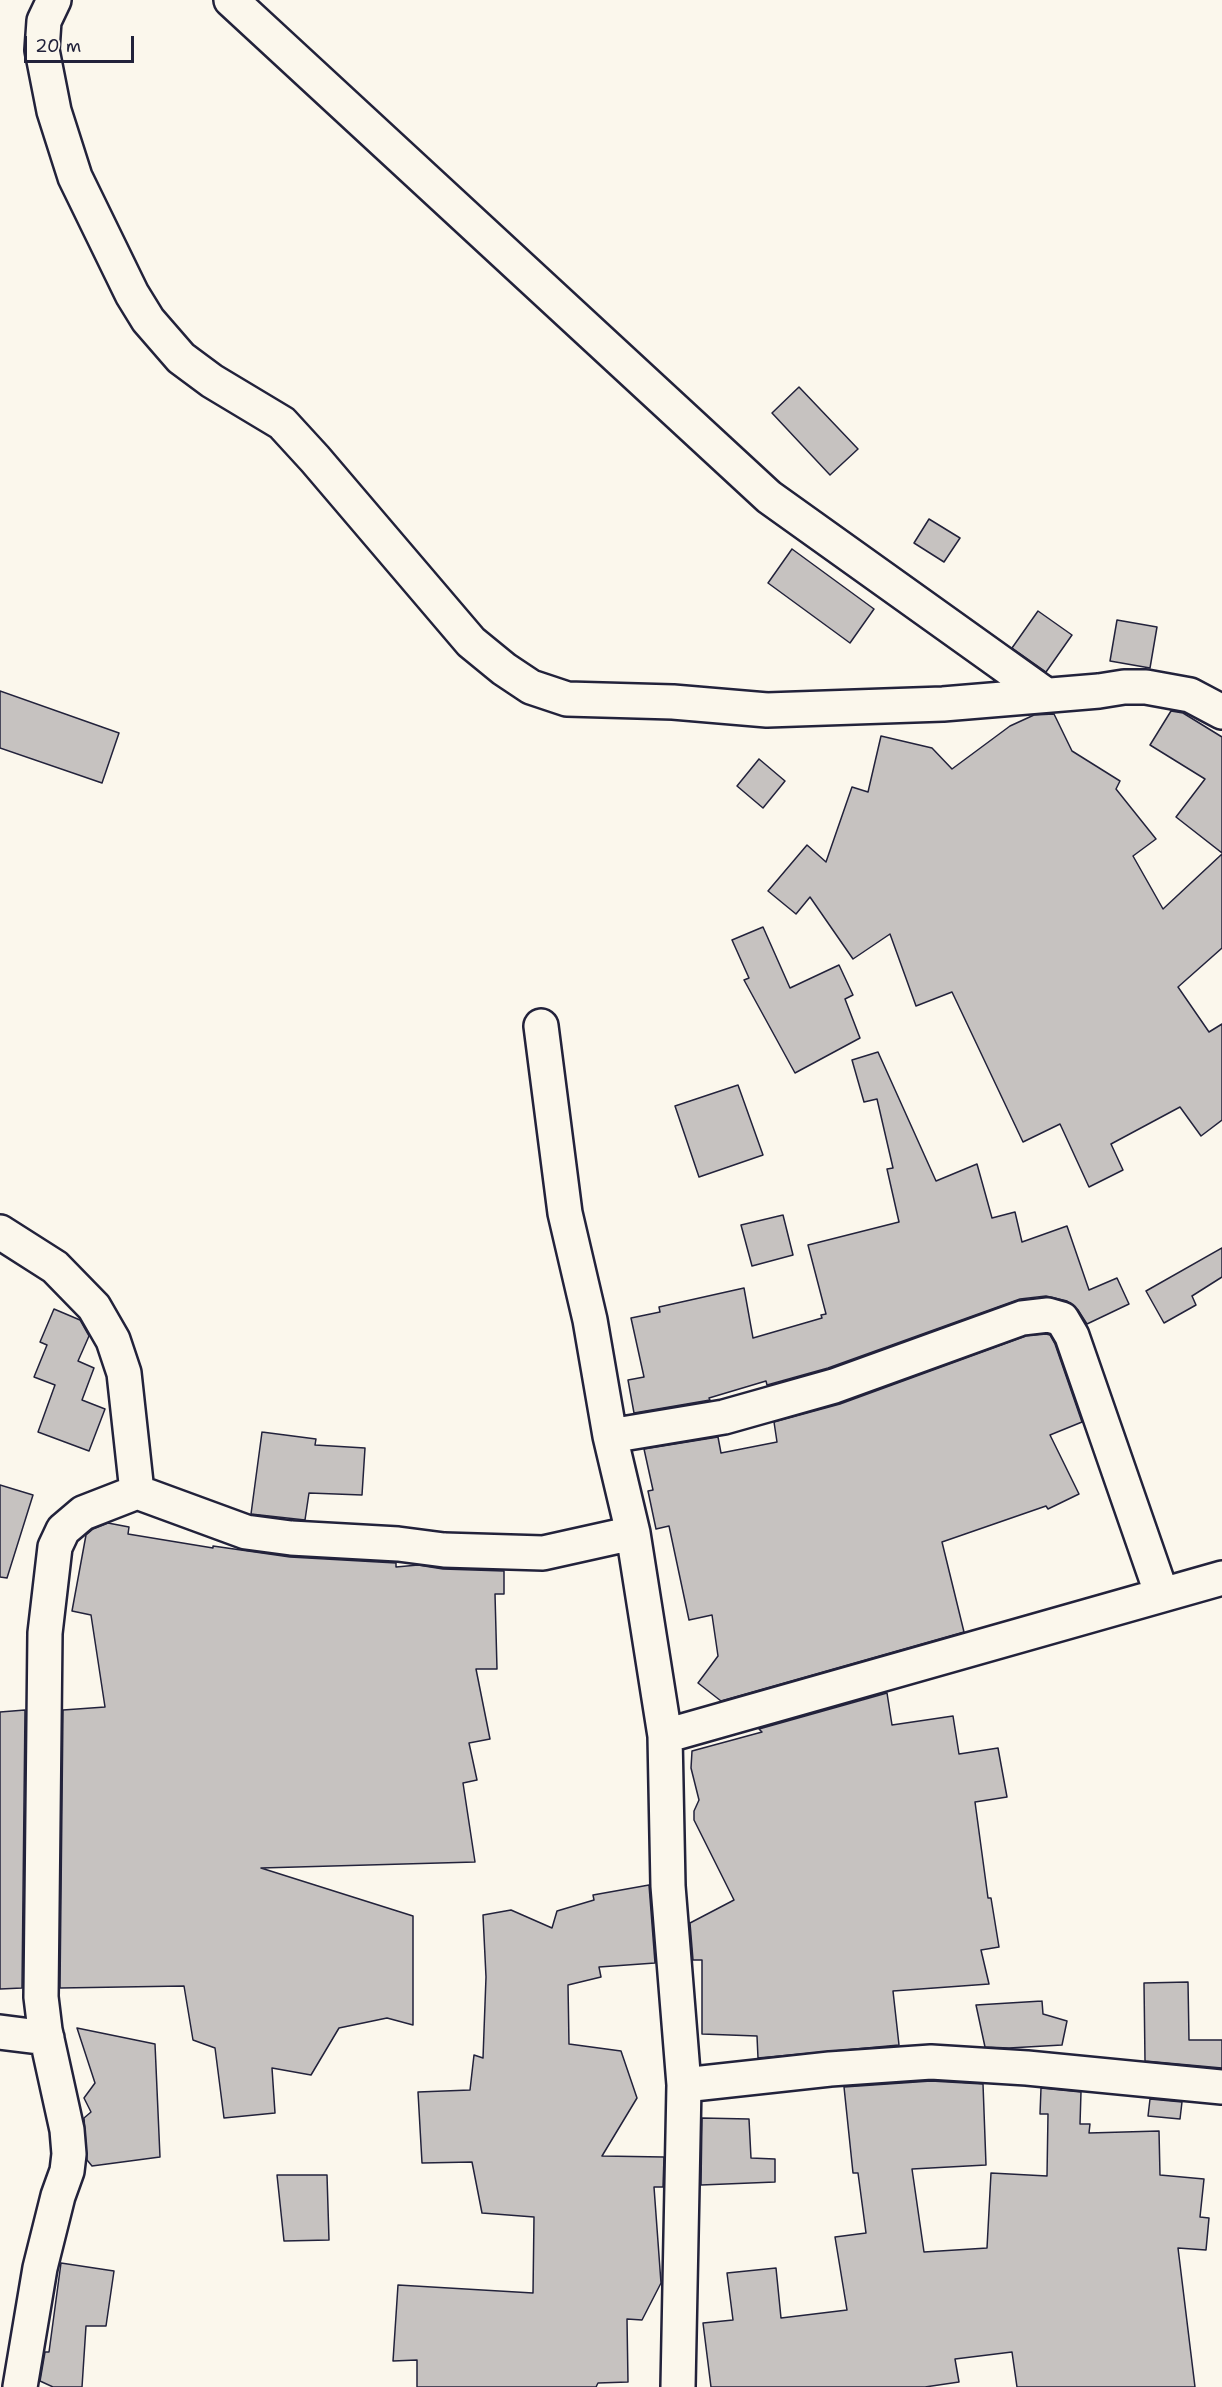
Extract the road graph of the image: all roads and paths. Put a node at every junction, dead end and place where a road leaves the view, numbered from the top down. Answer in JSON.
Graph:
{"nodes":[{"id":1,"x":54,"y":0,"type":"edge"},
{"id":2,"x":231,"y":0,"type":"edge"},
{"id":3,"x":1046,"y":695,"type":"junction"},
{"id":4,"x":1222,"y":712,"type":"edge"},
{"id":5,"x":541,"y":1026,"type":"dead end"},
{"id":6,"x":0,"y":1232,"type":"edge"},
{"id":7,"x":610,"y":1436,"type":"junction"},
{"id":8,"x":137,"y":1492,"type":"junction"},
{"id":9,"x":633,"y":1533,"type":"junction"},
{"id":10,"x":1222,"y":1578,"type":"edge"},
{"id":11,"x":1162,"y":1595,"type":"junction"},
{"id":12,"x":665,"y":1736,"type":"junction"},
{"id":13,"x":0,"y":2032,"type":"edge"},
{"id":14,"x":47,"y":2038,"type":"junction"},
{"id":15,"x":684,"y":2085,"type":"junction"},
{"id":16,"x":1222,"y":2087,"type":"edge"},
{"id":17,"x":20,"y":2387,"type":"edge"},
{"id":18,"x":678,"y":2387,"type":"edge"}],
"edges":[{"from":1,"to":3,"type":"street"},
{"from":2,"to":3,"type":"street"},
{"from":3,"to":4,"type":"street"},
{"from":5,"to":7,"type":"street"},
{"from":6,"to":8,"type":"street"},
{"from":7,"to":9,"type":"street"},
{"from":7,"to":11,"type":"street"},
{"from":8,"to":9,"type":"street"},
{"from":8,"to":14,"type":"street"},
{"from":9,"to":12,"type":"street"},
{"from":10,"to":11,"type":"street"},
{"from":11,"to":12,"type":"street"},
{"from":12,"to":15,"type":"street"},
{"from":13,"to":14,"type":"street"},
{"from":14,"to":17,"type":"street"},
{"from":15,"to":16,"type":"street"},
{"from":15,"to":18,"type":"street"}]}
